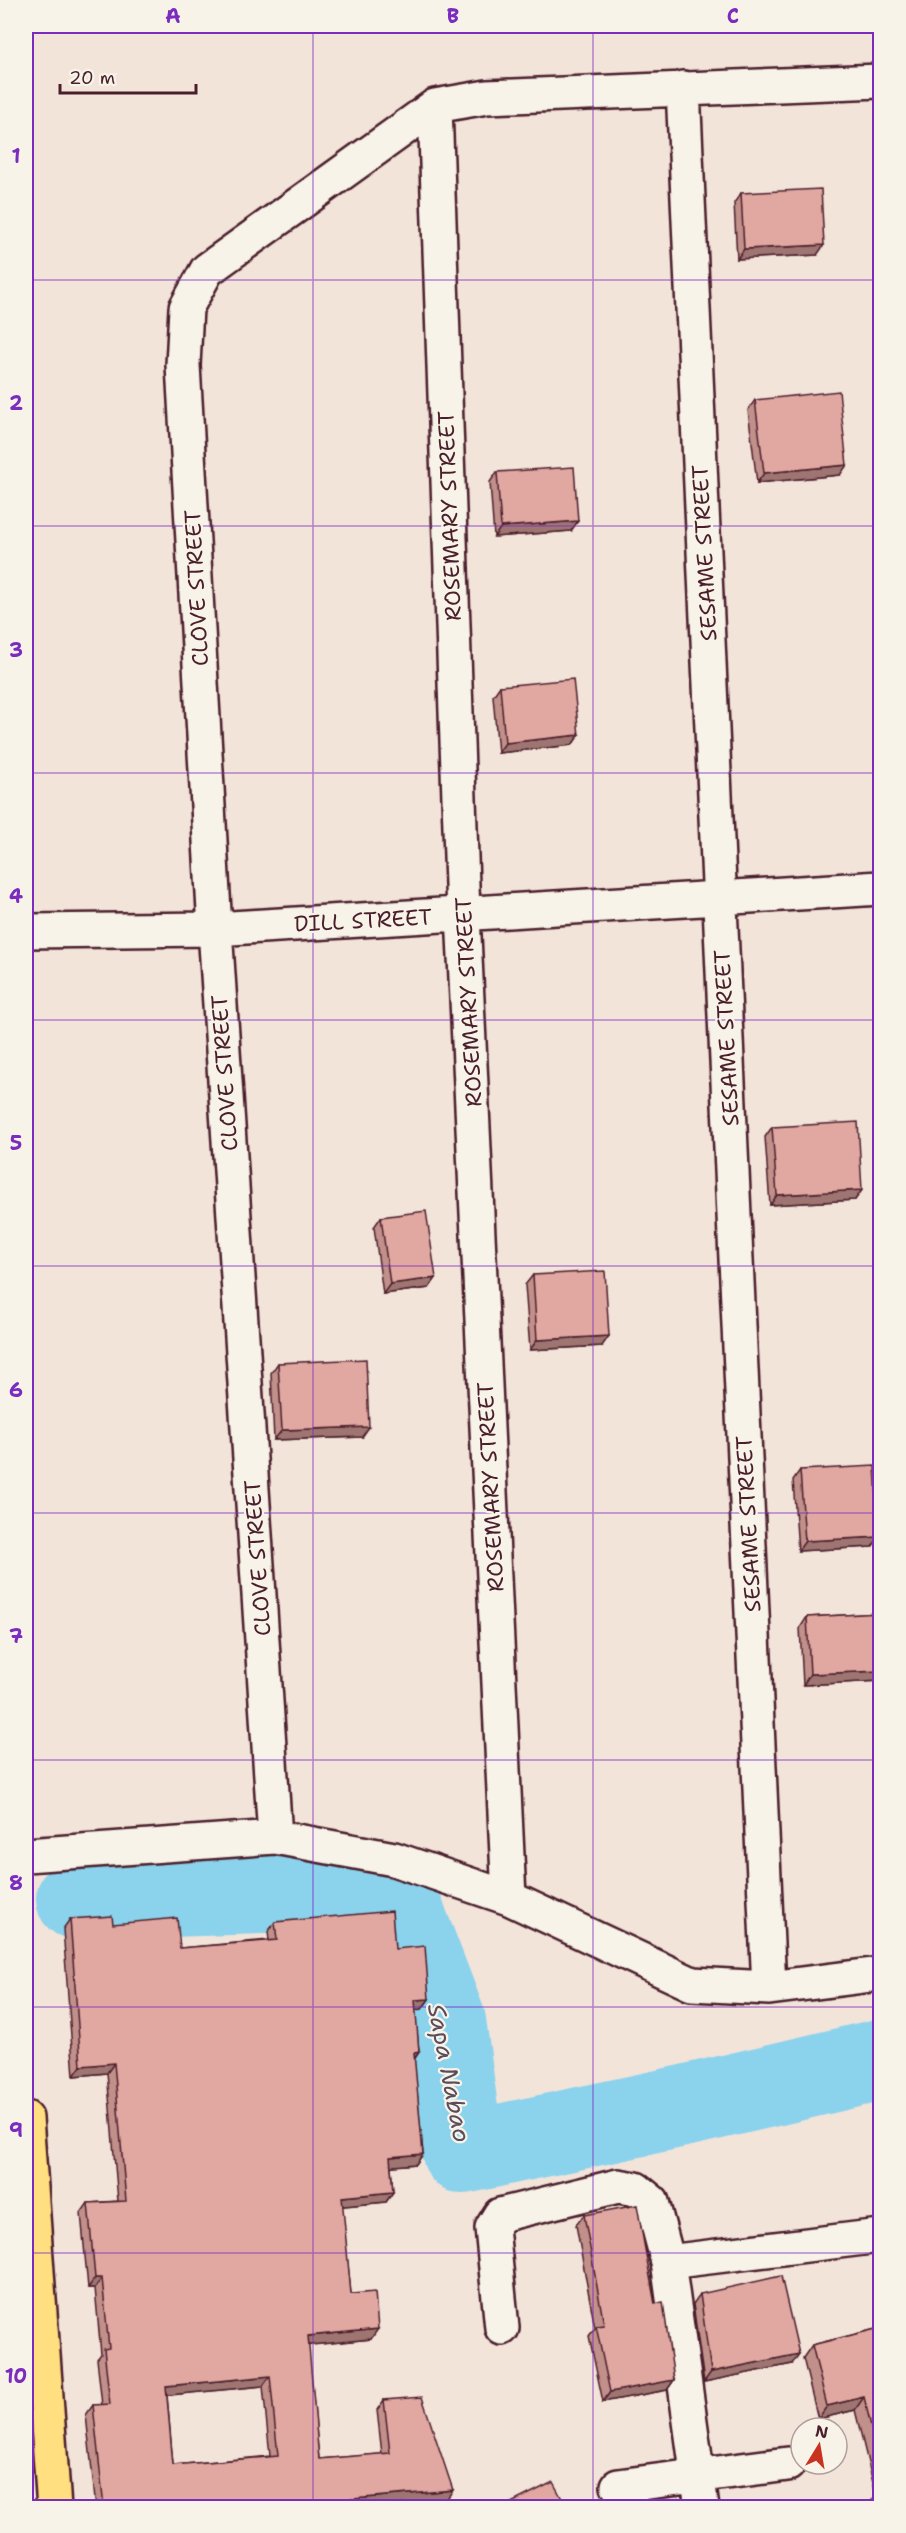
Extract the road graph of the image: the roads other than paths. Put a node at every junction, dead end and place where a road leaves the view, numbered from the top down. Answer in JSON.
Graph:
{"nodes":[{"id":1,"x":880,"y":81,"type":"edge"},
{"id":2,"x":683,"y":88,"type":"junction"},
{"id":3,"x":435,"y":106,"type":"junction"},
{"id":4,"x":880,"y":888,"type":"edge"},
{"id":5,"x":720,"y":898,"type":"junction"},
{"id":6,"x":463,"y":914,"type":"junction"},
{"id":7,"x":215,"y":928,"type":"junction"},
{"id":8,"x":26,"y":931,"type":"edge"},
{"id":9,"x":275,"y":1838,"type":"junction"},
{"id":10,"x":26,"y":1855,"type":"edge"},
{"id":11,"x":509,"y":1898,"type":"junction"},
{"id":12,"x":880,"y":1974,"type":"edge"},
{"id":13,"x":769,"y":1988,"type":"junction"},
{"id":14,"x":26,"y":2118,"type":"edge"},
{"id":15,"x":880,"y":2235,"type":"edge"},
{"id":16,"x":668,"y":2262,"type":"junction"},
{"id":17,"x":502,"y":2328,"type":"dead end"},
{"id":18,"x":788,"y":2464,"type":"dead end"},
{"id":19,"x":618,"y":2486,"type":"dead end"},
{"id":20,"x":699,"y":2492,"type":"edge"},
{"id":21,"x":54,"y":2508,"type":"edge"}],
"edges":[{"from":1,"to":2,"type":"street"},
{"from":2,"to":3,"type":"street"},
{"from":2,"to":5,"type":"street","name":"SESAME STREET"},
{"from":3,"to":6,"type":"street","name":"ROSEMARY STREET"},
{"from":3,"to":7,"type":"street","name":"CLOVE STREET"},
{"from":4,"to":5,"type":"street","name":"DILL STREET"},
{"from":5,"to":6,"type":"street","name":"DILL STREET"},
{"from":5,"to":13,"type":"street","name":"SESAME STREET"},
{"from":6,"to":7,"type":"street","name":"DILL STREET"},
{"from":6,"to":11,"type":"street","name":"ROSEMARY STREET"},
{"from":7,"to":8,"type":"street","name":"DILL STREET"},
{"from":7,"to":9,"type":"street","name":"CLOVE STREET"},
{"from":9,"to":10,"type":"street"},
{"from":9,"to":11,"type":"street"},
{"from":11,"to":13,"type":"street"},
{"from":12,"to":13,"type":"street"},
{"from":14,"to":21,"type":"main road"},
{"from":15,"to":16,"type":"street"},
{"from":16,"to":17,"type":"street"},
{"from":16,"to":20,"type":"street"},
{"from":18,"to":20,"type":"street"},
{"from":19,"to":20,"type":"street"}]}
